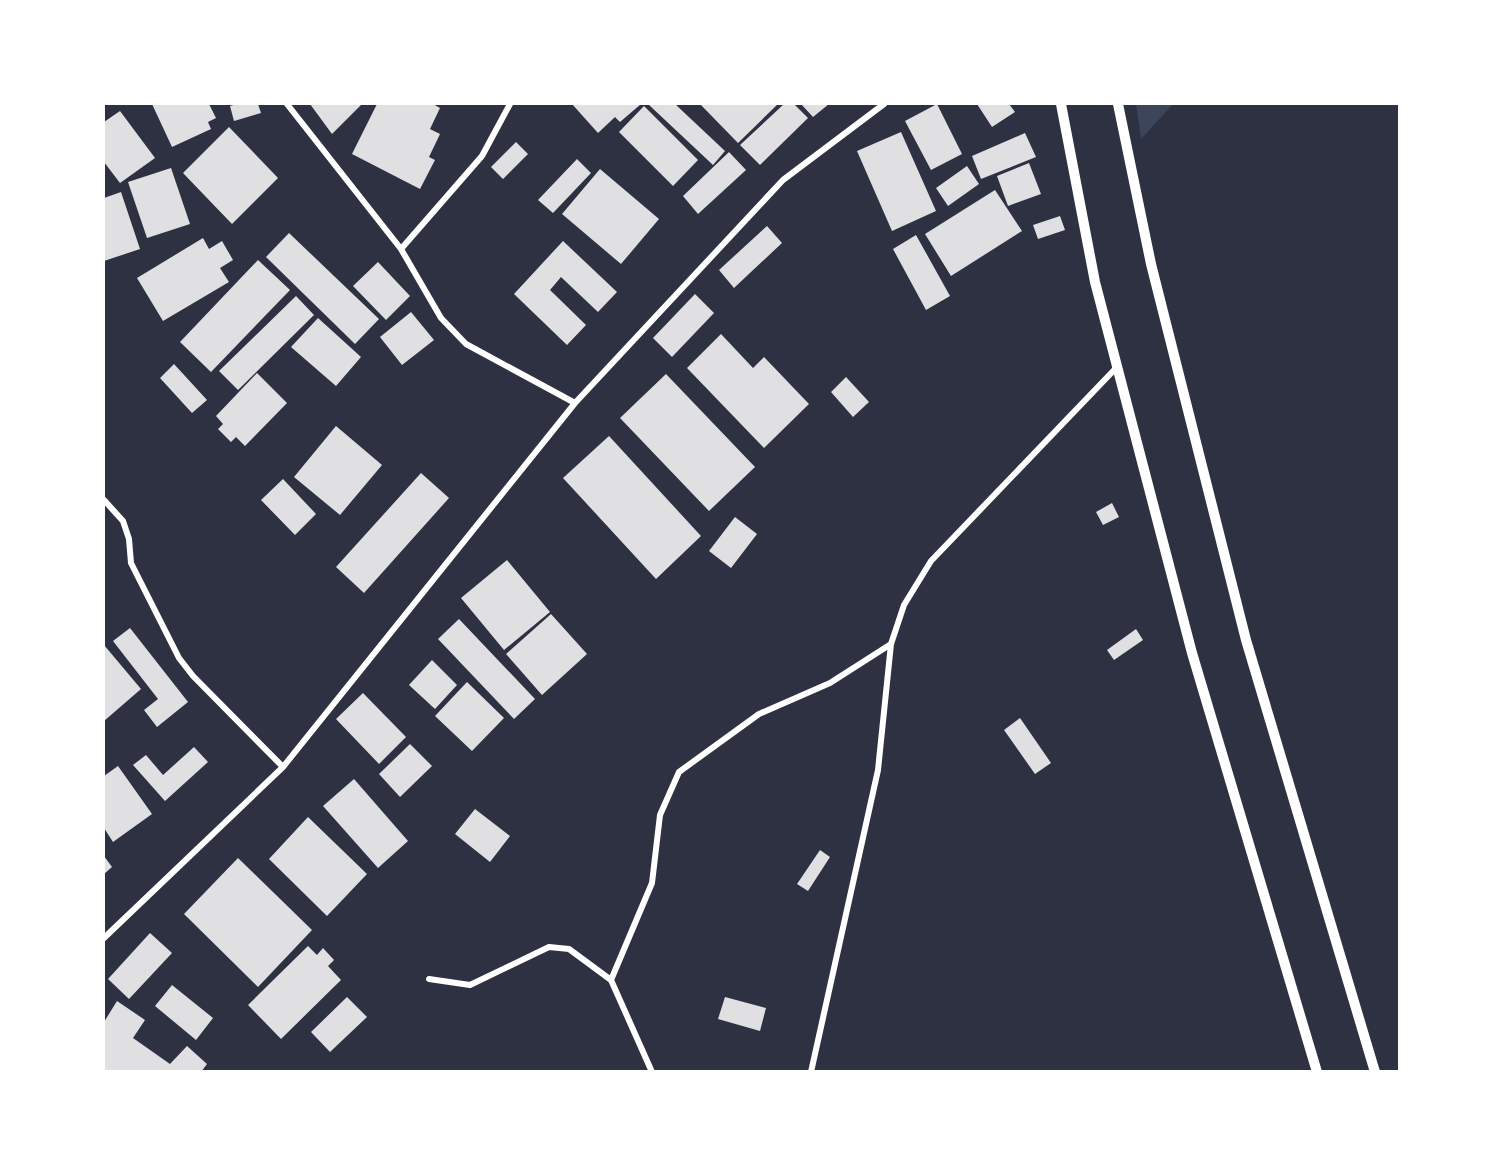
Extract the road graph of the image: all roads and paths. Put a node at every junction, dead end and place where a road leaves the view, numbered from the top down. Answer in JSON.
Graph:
{"nodes":[{"id":1,"x":287,"y":104,"type":"edge"},
{"id":2,"x":510,"y":104,"type":"edge"},
{"id":3,"x":884,"y":104,"type":"edge"},
{"id":4,"x":1061,"y":104,"type":"edge"},
{"id":5,"x":1118,"y":104,"type":"edge"},
{"id":6,"x":401,"y":249,"type":"junction"},
{"id":7,"x":1118,"y":367,"type":"junction"},
{"id":8,"x":575,"y":403,"type":"junction"},
{"id":9,"x":104,"y":500,"type":"edge"},
{"id":10,"x":891,"y":644,"type":"junction"},
{"id":11,"x":283,"y":767,"type":"junction"},
{"id":12,"x":104,"y":939,"type":"edge"},
{"id":13,"x":429,"y":979,"type":"dead end"},
{"id":14,"x":611,"y":980,"type":"junction"},
{"id":15,"x":652,"y":1071,"type":"edge"},
{"id":16,"x":811,"y":1071,"type":"edge"},
{"id":17,"x":1317,"y":1071,"type":"edge"},
{"id":18,"x":1375,"y":1071,"type":"edge"}],
"edges":[{"from":1,"to":6,"type":"street"},
{"from":2,"to":6,"type":"street"},
{"from":3,"to":8,"type":"street"},
{"from":4,"to":7,"type":"street"},
{"from":5,"to":18,"type":"street"},
{"from":6,"to":8,"type":"street"},
{"from":7,"to":10,"type":"street"},
{"from":7,"to":17,"type":"street"},
{"from":8,"to":11,"type":"street"},
{"from":9,"to":11,"type":"street"},
{"from":10,"to":14,"type":"street"},
{"from":10,"to":16,"type":"street"},
{"from":11,"to":12,"type":"street"},
{"from":13,"to":14,"type":"street"},
{"from":14,"to":15,"type":"street"}]}
